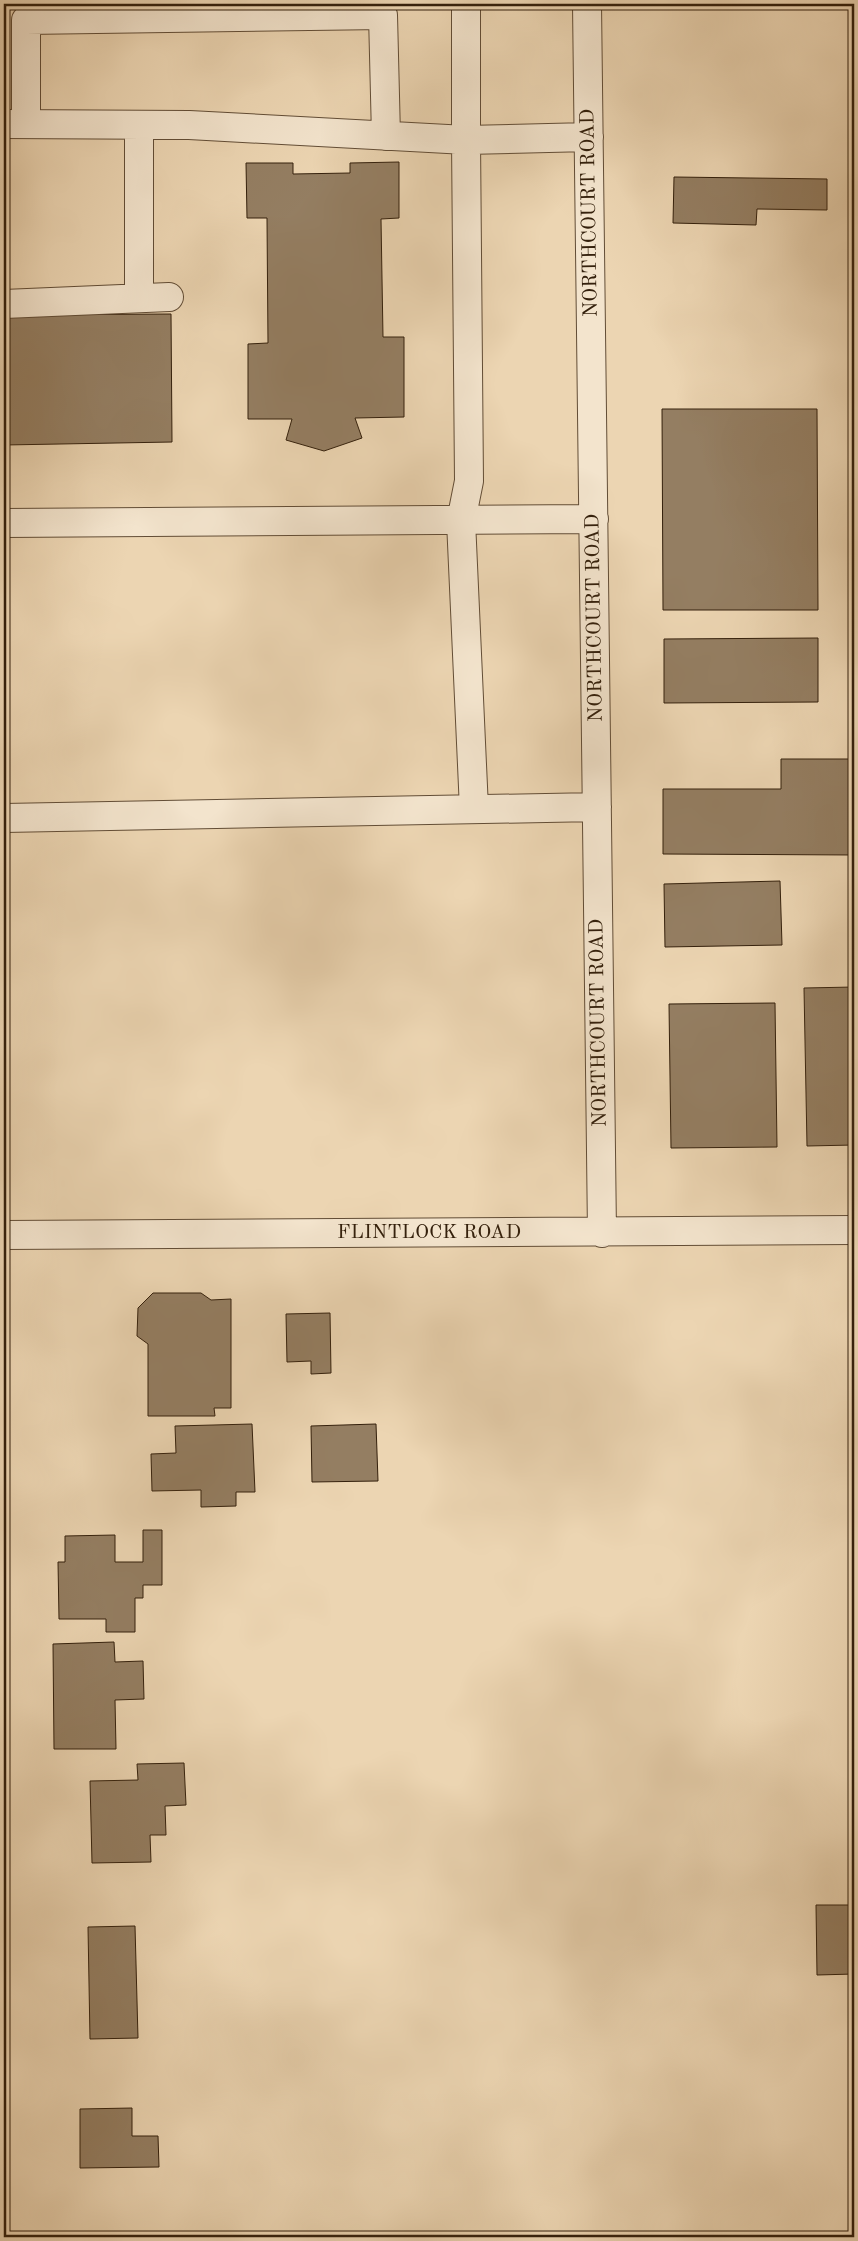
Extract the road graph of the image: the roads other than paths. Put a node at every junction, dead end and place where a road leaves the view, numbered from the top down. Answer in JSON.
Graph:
{"nodes":[{"id":1,"x":466,"y":4,"type":"edge"},
{"id":2,"x":588,"y":4,"type":"edge"},
{"id":3,"x":15,"y":124,"type":"edge"},
{"id":4,"x":139,"y":125,"type":"junction"},
{"id":5,"x":386,"y":136,"type":"junction"},
{"id":6,"x":589,"y":137,"type":"junction"},
{"id":7,"x":466,"y":140,"type":"junction"},
{"id":8,"x":169,"y":297,"type":"dead end"},
{"id":9,"x":139,"y":298,"type":"junction"},
{"id":10,"x":4,"y":304,"type":"edge"},
{"id":11,"x":594,"y":519,"type":"junction"},
{"id":12,"x":461,"y":521,"type":"junction"},
{"id":13,"x":4,"y":523,"type":"edge"},
{"id":14,"x":597,"y":807,"type":"junction"},
{"id":15,"x":474,"y":809,"type":"junction"},
{"id":16,"x":4,"y":818,"type":"edge"},
{"id":17,"x":854,"y":1230,"type":"edge"},
{"id":18,"x":602,"y":1233,"type":"junction"},
{"id":19,"x":4,"y":1235,"type":"edge"}],
"edges":[{"from":1,"to":7,"type":"street"},
{"from":2,"to":6,"type":"street","name":"NORTHCOURT ROAD"},
{"from":3,"to":4,"type":"street"},
{"from":3,"to":5,"type":"street"},
{"from":4,"to":5,"type":"street"},
{"from":4,"to":9,"type":"street"},
{"from":5,"to":7,"type":"street"},
{"from":6,"to":7,"type":"street"},
{"from":6,"to":11,"type":"street","name":"NORTHCOURT ROAD"},
{"from":7,"to":12,"type":"street"},
{"from":8,"to":9,"type":"street"},
{"from":9,"to":10,"type":"street"},
{"from":11,"to":12,"type":"street"},
{"from":11,"to":14,"type":"street","name":"NORTHCOURT ROAD"},
{"from":12,"to":13,"type":"street"},
{"from":12,"to":15,"type":"street"},
{"from":14,"to":15,"type":"street"},
{"from":14,"to":18,"type":"street","name":"NORTHCOURT ROAD"},
{"from":15,"to":16,"type":"street"},
{"from":17,"to":18,"type":"street","name":"FLINTLOCK ROAD"},
{"from":18,"to":19,"type":"street","name":"FLINTLOCK ROAD"}]}
